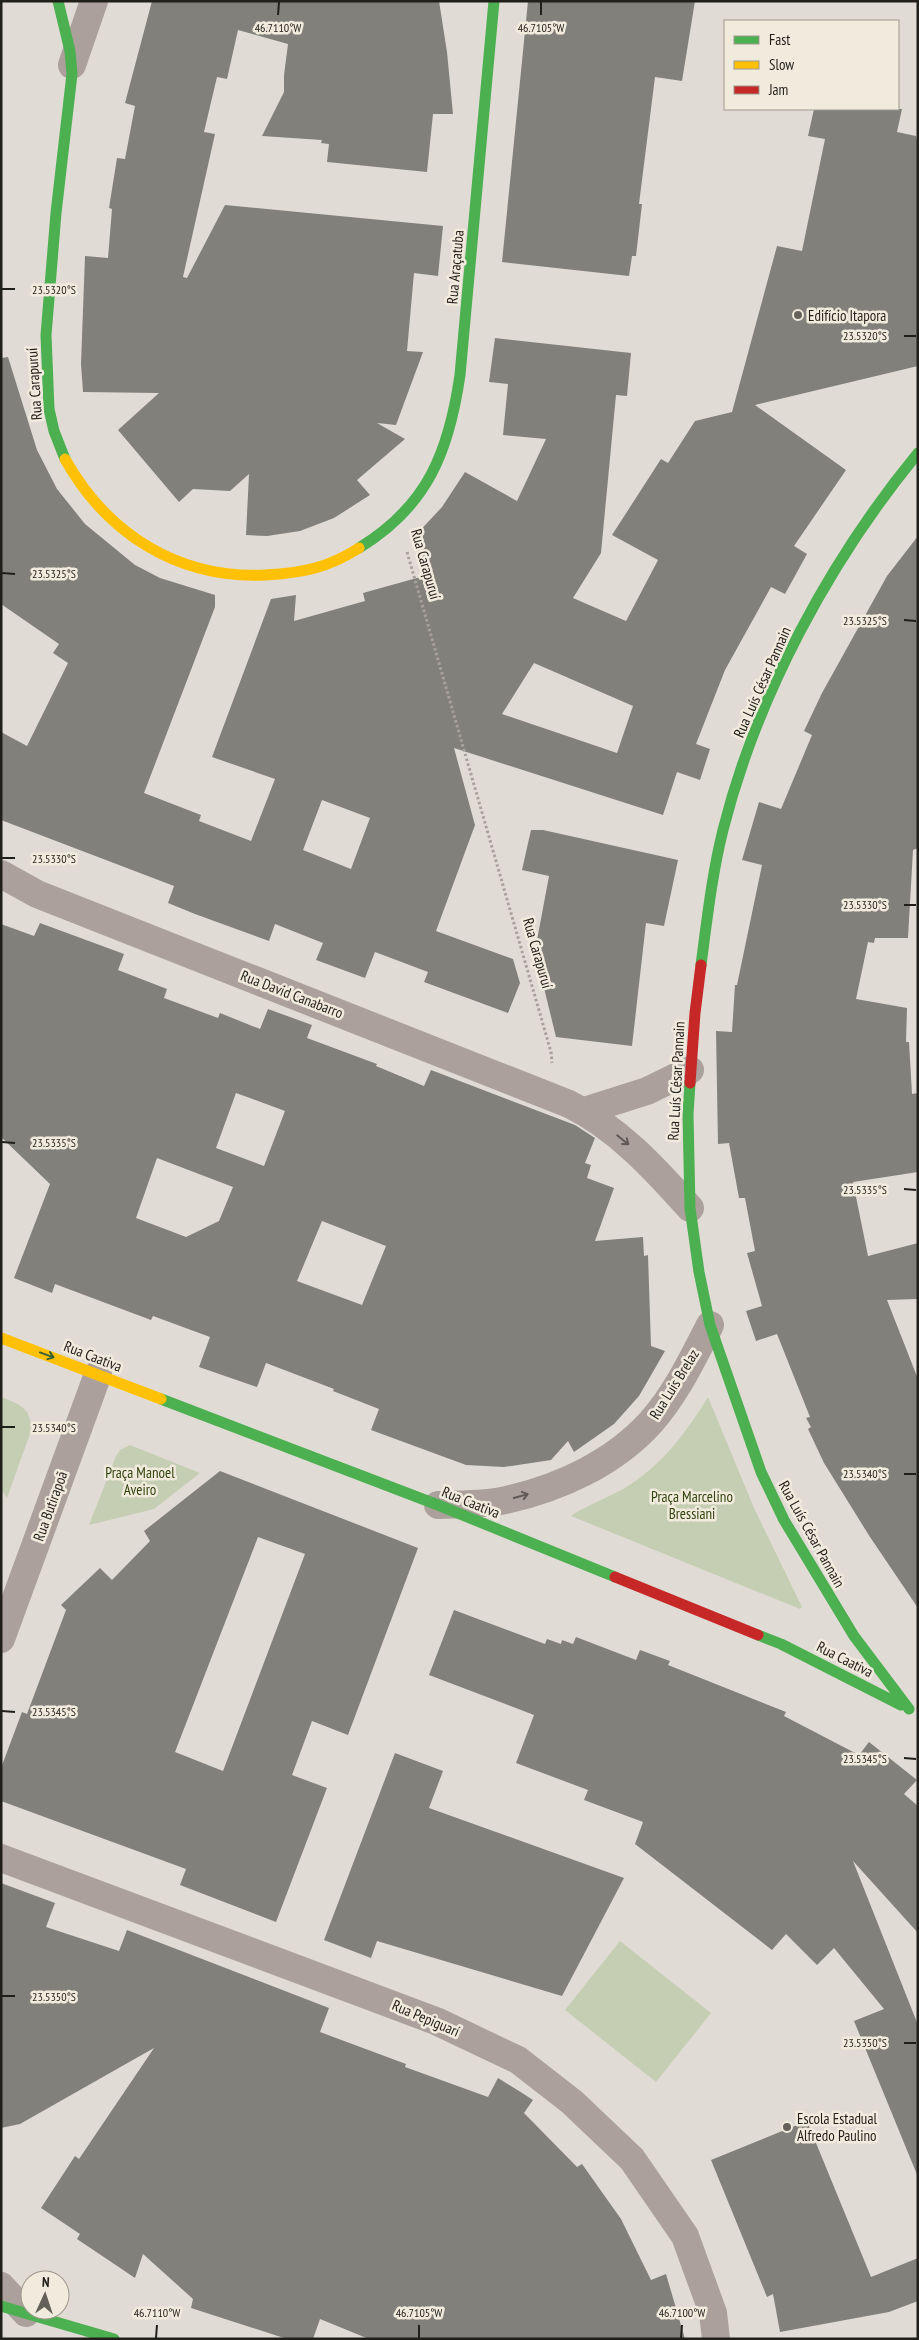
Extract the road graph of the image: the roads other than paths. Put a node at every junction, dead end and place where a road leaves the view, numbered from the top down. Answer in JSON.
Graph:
{"nodes":[{"id":1,"x":58,"y":1,"type":"edge"},
{"id":2,"x":94,"y":1,"type":"edge"},
{"id":3,"x":479,"y":1,"type":"edge"},
{"id":4,"x":494,"y":1,"type":"edge"},
{"id":5,"x":489,"y":32,"type":"junction"},
{"id":6,"x":72,"y":65,"type":"junction"},
{"id":7,"x":918,"y":453,"type":"edge"},
{"id":8,"x":397,"y":518,"type":"joint"},
{"id":9,"x":1,"y":874,"type":"edge"},
{"id":10,"x":690,"y":1070,"type":"junction"},
{"id":11,"x":584,"y":1111,"type":"junction"},
{"id":12,"x":690,"y":1208,"type":"junction"},
{"id":13,"x":710,"y":1325,"type":"junction"},
{"id":14,"x":1,"y":1338,"type":"edge"},
{"id":15,"x":98,"y":1374,"type":"junction"},
{"id":16,"x":438,"y":1505,"type":"junction"},
{"id":17,"x":1,"y":1639,"type":"edge"},
{"id":18,"x":909,"y":1709,"type":"junction"},
{"id":19,"x":918,"y":1718,"type":"edge"},
{"id":20,"x":1,"y":1858,"type":"edge"},
{"id":21,"x":1,"y":2286,"type":"edge"},
{"id":22,"x":13,"y":2310,"type":"edge"},
{"id":23,"x":114,"y":2339,"type":"edge"},
{"id":24,"x":716,"y":2339,"type":"edge"}],
"edges":[{"from":1,"to":6,"type":"street","name":"Rua Carapuruí"},
{"from":2,"to":6,"type":"street"},
{"from":3,"to":5,"type":"street"},
{"from":4,"to":5,"type":"street","name":"Rua Araçatuba"},
{"from":5,"to":8,"type":"street","name":"Rua Araçatuba"},
{"from":6,"to":8,"type":"street","name":"Rua Carapuruí"},
{"from":7,"to":10,"type":"street","name":"Rua Luís César Pannain"},
{"from":9,"to":11,"type":"street","name":"Rua David Canabarro"},
{"from":10,"to":11,"type":"street"},
{"from":10,"to":12,"type":"street","name":"Rua Luís César Pannain"},
{"from":11,"to":12,"type":"street","name":"Rua David Canabarro","one_way":true},
{"from":12,"to":13,"type":"street","name":"Rua Luís César Pannain"},
{"from":16,"to":13,"type":"street","name":"Rua Luis Brelaz","one_way":true},
{"from":13,"to":18,"type":"street","name":"Rua Luís César Pannain"},
{"from":14,"to":15,"type":"street","name":"Rua Caativa","one_way":true},
{"from":15,"to":16,"type":"street","name":"Rua Caativa"},
{"from":15,"to":17,"type":"street","name":"Rua Butirapoã"},
{"from":16,"to":18,"type":"street","name":"Rua Caativa"},
{"from":18,"to":19,"type":"street","name":"Rua Caativa"},
{"from":20,"to":24,"type":"street","name":"Rua Pepiguarí"},
{"from":21,"to":22,"type":"street"},
{"from":22,"to":23,"type":"street"}]}
